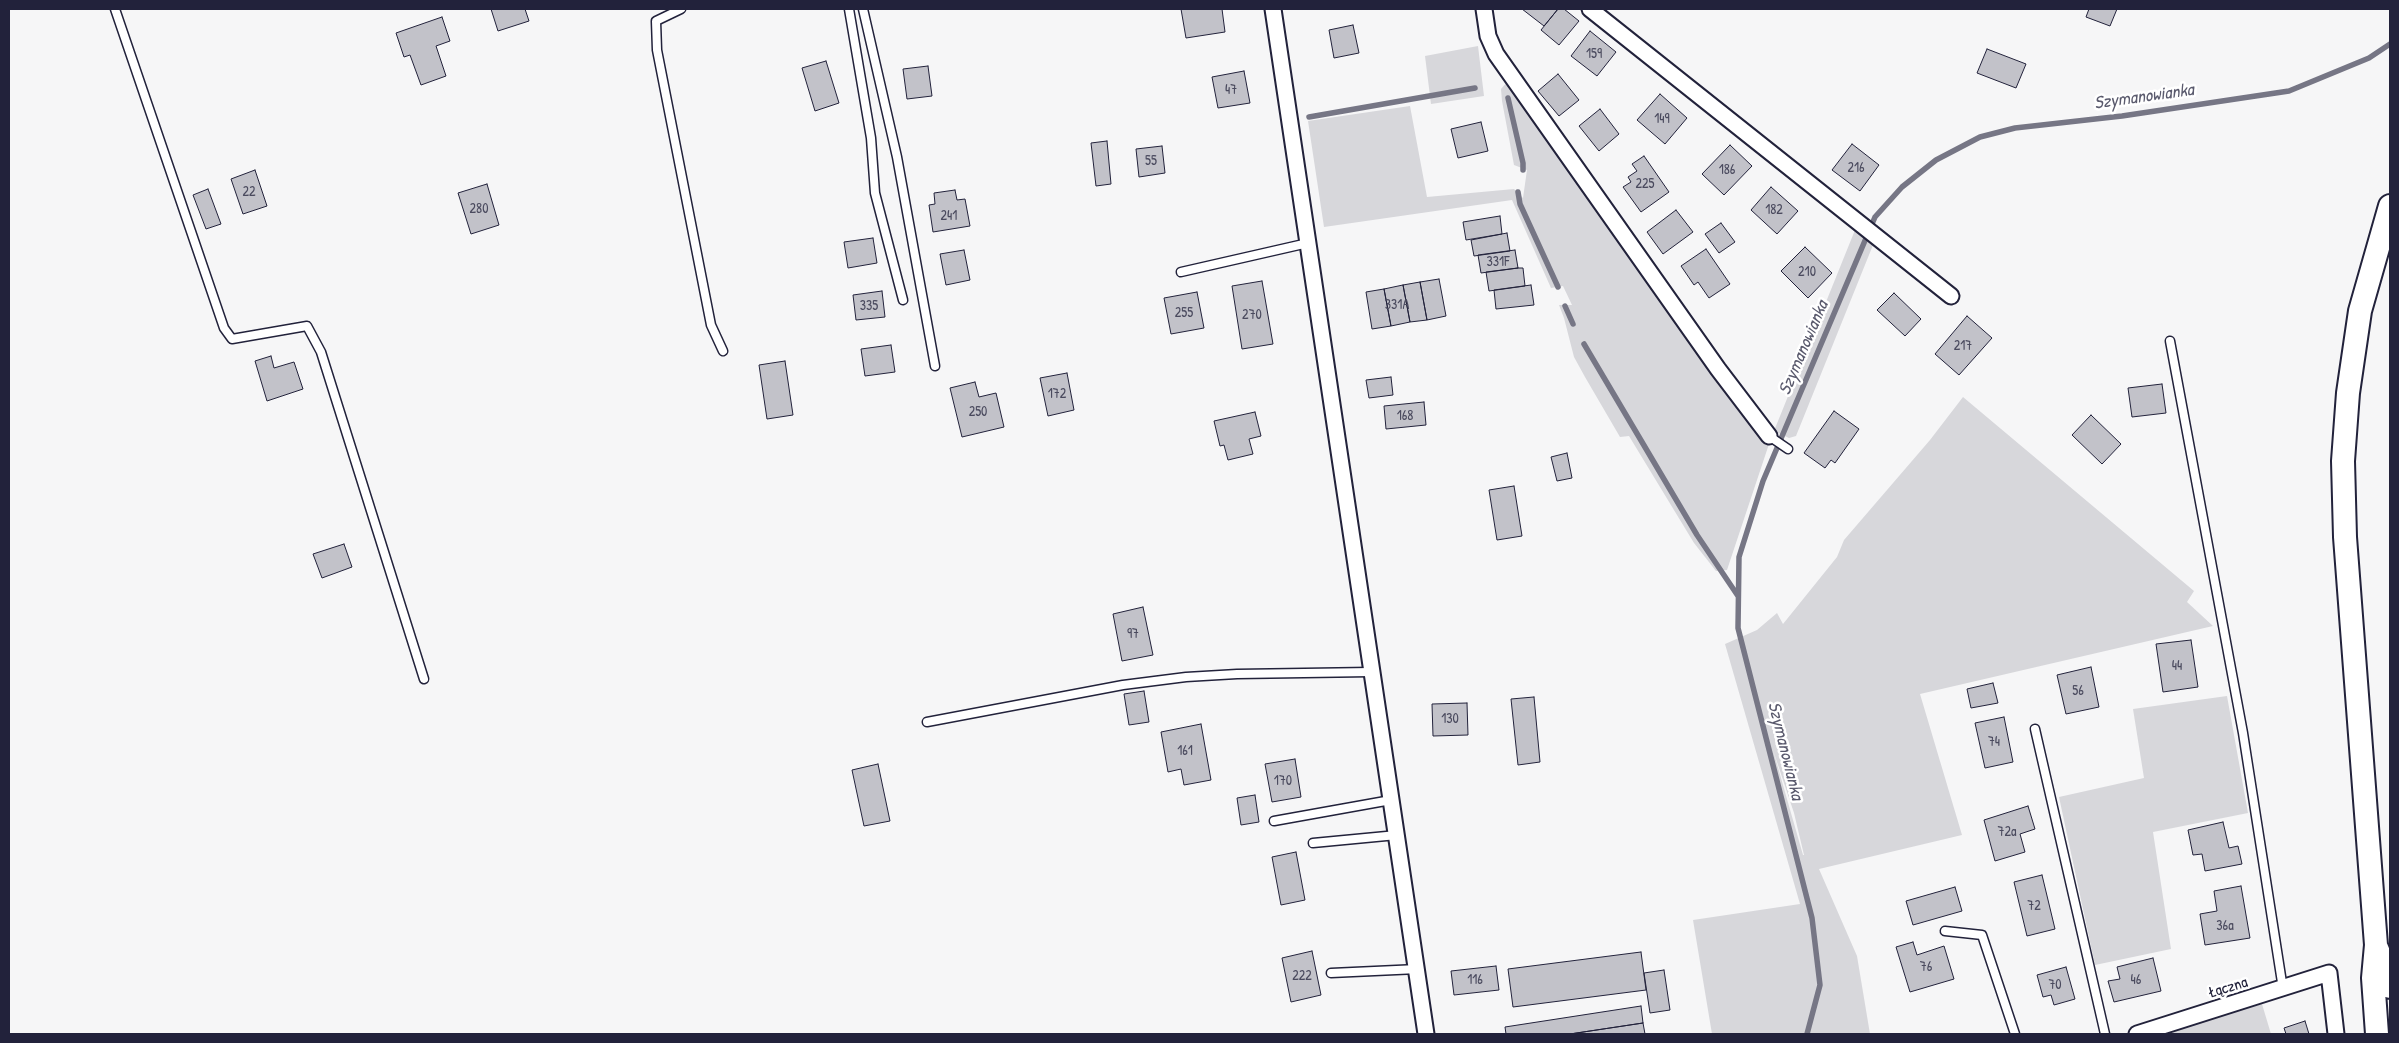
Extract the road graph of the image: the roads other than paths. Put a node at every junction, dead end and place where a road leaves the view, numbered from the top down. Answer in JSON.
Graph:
{"nodes":[{"id":1,"x":115,"y":9,"type":"edge"},
{"id":2,"x":681,"y":9,"type":"edge"},
{"id":3,"x":849,"y":9,"type":"edge"},
{"id":4,"x":863,"y":9,"type":"edge"},
{"id":5,"x":1273,"y":9,"type":"edge"},
{"id":6,"x":1484,"y":9,"type":"edge"},
{"id":7,"x":1590,"y":9,"type":"edge"},
{"id":8,"x":2390,"y":206,"type":"edge"},
{"id":9,"x":1308,"y":243,"type":"junction"},
{"id":10,"x":1181,"y":272,"type":"dead end"},
{"id":11,"x":1951,"y":296,"type":"dead end"},
{"id":12,"x":903,"y":300,"type":"dead end"},
{"id":13,"x":2170,"y":341,"type":"dead end"},
{"id":14,"x":723,"y":351,"type":"dead end"},
{"id":15,"x":935,"y":366,"type":"dead end"},
{"id":16,"x":1770,"y":436,"type":"joint"},
{"id":17,"x":1788,"y":449,"type":"dead end"},
{"id":18,"x":1371,"y":672,"type":"junction"},
{"id":19,"x":424,"y":679,"type":"dead end"},
{"id":20,"x":927,"y":722,"type":"dead end"},
{"id":21,"x":2035,"y":729,"type":"dead end"},
{"id":22,"x":1392,"y":800,"type":"junction"},
{"id":23,"x":1274,"y":821,"type":"dead end"},
{"id":24,"x":1397,"y":835,"type":"junction"},
{"id":25,"x":1313,"y":843,"type":"dead end"},
{"id":26,"x":1945,"y":931,"type":"dead end"},
{"id":27,"x":2383,"y":944,"type":"edge"},
{"id":28,"x":1418,"y":970,"type":"junction"},
{"id":29,"x":1331,"y":973,"type":"dead end"},
{"id":30,"x":2390,"y":987,"type":"edge"},
{"id":31,"x":2283,"y":989,"type":"junction"},
{"id":32,"x":1426,"y":1034,"type":"edge"},
{"id":33,"x":2015,"y":1034,"type":"edge"},
{"id":34,"x":2105,"y":1034,"type":"edge"},
{"id":35,"x":2137,"y":1034,"type":"edge"},
{"id":36,"x":2336,"y":1034,"type":"edge"},
{"id":37,"x":2377,"y":1034,"type":"edge"}],
"edges":[{"from":1,"to":19,"type":"lane"},
{"from":2,"to":14,"type":"lane"},
{"from":3,"to":12,"type":"lane"},
{"from":4,"to":15,"type":"lane"},
{"from":5,"to":9,"type":"street"},
{"from":6,"to":16,"type":"street"},
{"from":7,"to":11,"type":"street"},
{"from":8,"to":27,"type":"main road"},
{"from":9,"to":10,"type":"lane"},
{"from":9,"to":18,"type":"street"},
{"from":13,"to":31,"type":"lane"},
{"from":16,"to":17,"type":"lane"},
{"from":18,"to":20,"type":"lane"},
{"from":18,"to":22,"type":"street"},
{"from":21,"to":34,"type":"lane"},
{"from":22,"to":23,"type":"lane"},
{"from":22,"to":24,"type":"street"},
{"from":24,"to":25,"type":"lane"},
{"from":24,"to":28,"type":"street"},
{"from":26,"to":33,"type":"lane"},
{"from":27,"to":30,"type":"main road"},
{"from":27,"to":37,"type":"main road"},
{"from":28,"to":29,"type":"lane"},
{"from":28,"to":32,"type":"street"},
{"from":31,"to":35,"type":"street","name":"Łączna"},
{"from":31,"to":36,"type":"street","name":"Łączna"}]}
